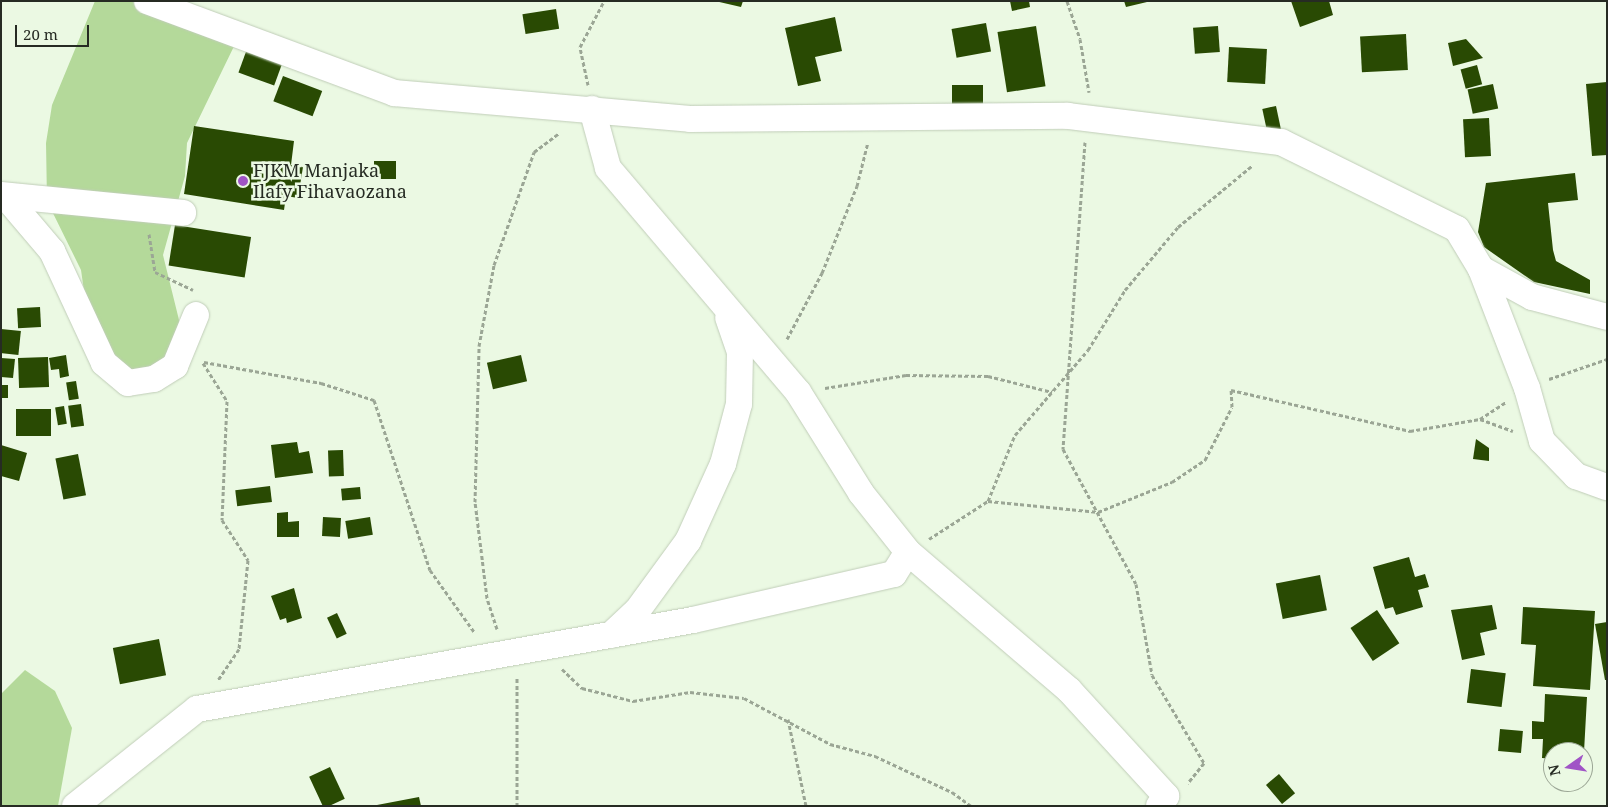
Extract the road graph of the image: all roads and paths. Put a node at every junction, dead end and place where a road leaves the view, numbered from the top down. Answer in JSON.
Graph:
{"nodes":[{"id":1,"x":147,"y":1,"type":"edge"},
{"id":2,"x":604,"y":1,"type":"edge"},
{"id":3,"x":1067,"y":1,"type":"edge"},
{"id":4,"x":592,"y":109,"type":"junction"},
{"id":5,"x":874,"y":117,"type":"junction"},
{"id":6,"x":1086,"y":118,"type":"junction"},
{"id":7,"x":1281,"y":142,"type":"junction"},
{"id":8,"x":4,"y":197,"type":"edge"},
{"id":9,"x":144,"y":210,"type":"junction"},
{"id":10,"x":183,"y":213,"type":"dead end"},
{"id":11,"x":1481,"y":269,"type":"junction"},
{"id":12,"x":721,"y":298,"type":"junction"},
{"id":13,"x":196,"y":315,"type":"joint"},
{"id":14,"x":1607,"y":317,"type":"edge"},
{"id":15,"x":201,"y":352,"type":"dead end"},
{"id":16,"x":1607,"y":359,"type":"edge"},
{"id":17,"x":202,"y":362,"type":"junction"},
{"id":18,"x":774,"y":363,"type":"junction"},
{"id":19,"x":1067,"y":375,"type":"junction"},
{"id":20,"x":1527,"y":388,"type":"junction"},
{"id":21,"x":798,"y":392,"type":"junction"},
{"id":22,"x":1052,"y":392,"type":"junction"},
{"id":23,"x":1542,"y":441,"type":"junction"},
{"id":24,"x":1607,"y":487,"type":"edge"},
{"id":25,"x":988,"y":501,"type":"junction"},
{"id":26,"x":1098,"y":512,"type":"junction"},
{"id":27,"x":908,"y":552,"type":"junction"},
{"id":28,"x":611,"y":635,"type":"junction"},
{"id":29,"x":513,"y":652,"type":"junction"},
{"id":30,"x":197,"y":709,"type":"junction"},
{"id":31,"x":788,"y":719,"type":"junction"},
{"id":32,"x":1162,"y":801,"type":"edge"},
{"id":33,"x":75,"y":806,"type":"edge"},
{"id":34,"x":517,"y":806,"type":"edge"},
{"id":35,"x":806,"y":806,"type":"edge"},
{"id":36,"x":971,"y":806,"type":"edge"}],
"edges":[{"from":1,"to":4,"type":"street"},
{"from":2,"to":4,"type":"path"},
{"from":3,"to":6,"type":"path"},
{"from":4,"to":5,"type":"street"},
{"from":4,"to":12,"type":"street"},
{"from":4,"to":29,"type":"path"},
{"from":5,"to":6,"type":"street"},
{"from":5,"to":18,"type":"path"},
{"from":6,"to":7,"type":"street"},
{"from":6,"to":19,"type":"path"},
{"from":7,"to":11,"type":"street"},
{"from":7,"to":19,"type":"path"},
{"from":8,"to":9,"type":"street"},
{"from":8,"to":13,"type":"street"},
{"from":9,"to":10,"type":"street"},
{"from":9,"to":13,"type":"path"},
{"from":11,"to":14,"type":"street"},
{"from":11,"to":20,"type":"street"},
{"from":12,"to":18,"type":"street"},
{"from":12,"to":28,"type":"street"},
{"from":15,"to":17,"type":"path"},
{"from":16,"to":20,"type":"path"},
{"from":17,"to":29,"type":"path"},
{"from":17,"to":30,"type":"path"},
{"from":18,"to":21,"type":"street"},
{"from":19,"to":22,"type":"path"},
{"from":19,"to":26,"type":"path"},
{"from":20,"to":23,"type":"street"},
{"from":21,"to":22,"type":"path"},
{"from":21,"to":27,"type":"street"},
{"from":22,"to":25,"type":"path"},
{"from":23,"to":24,"type":"street"},
{"from":23,"to":26,"type":"path"},
{"from":25,"to":26,"type":"path"},
{"from":25,"to":27,"type":"path"},
{"from":26,"to":32,"type":"path"},
{"from":27,"to":28,"type":"street"},
{"from":27,"to":32,"type":"street"},
{"from":28,"to":29,"type":"street"},
{"from":29,"to":30,"type":"street"},
{"from":29,"to":31,"type":"path"},
{"from":29,"to":34,"type":"path"},
{"from":30,"to":33,"type":"street"},
{"from":31,"to":35,"type":"path"},
{"from":31,"to":36,"type":"path"}]}
